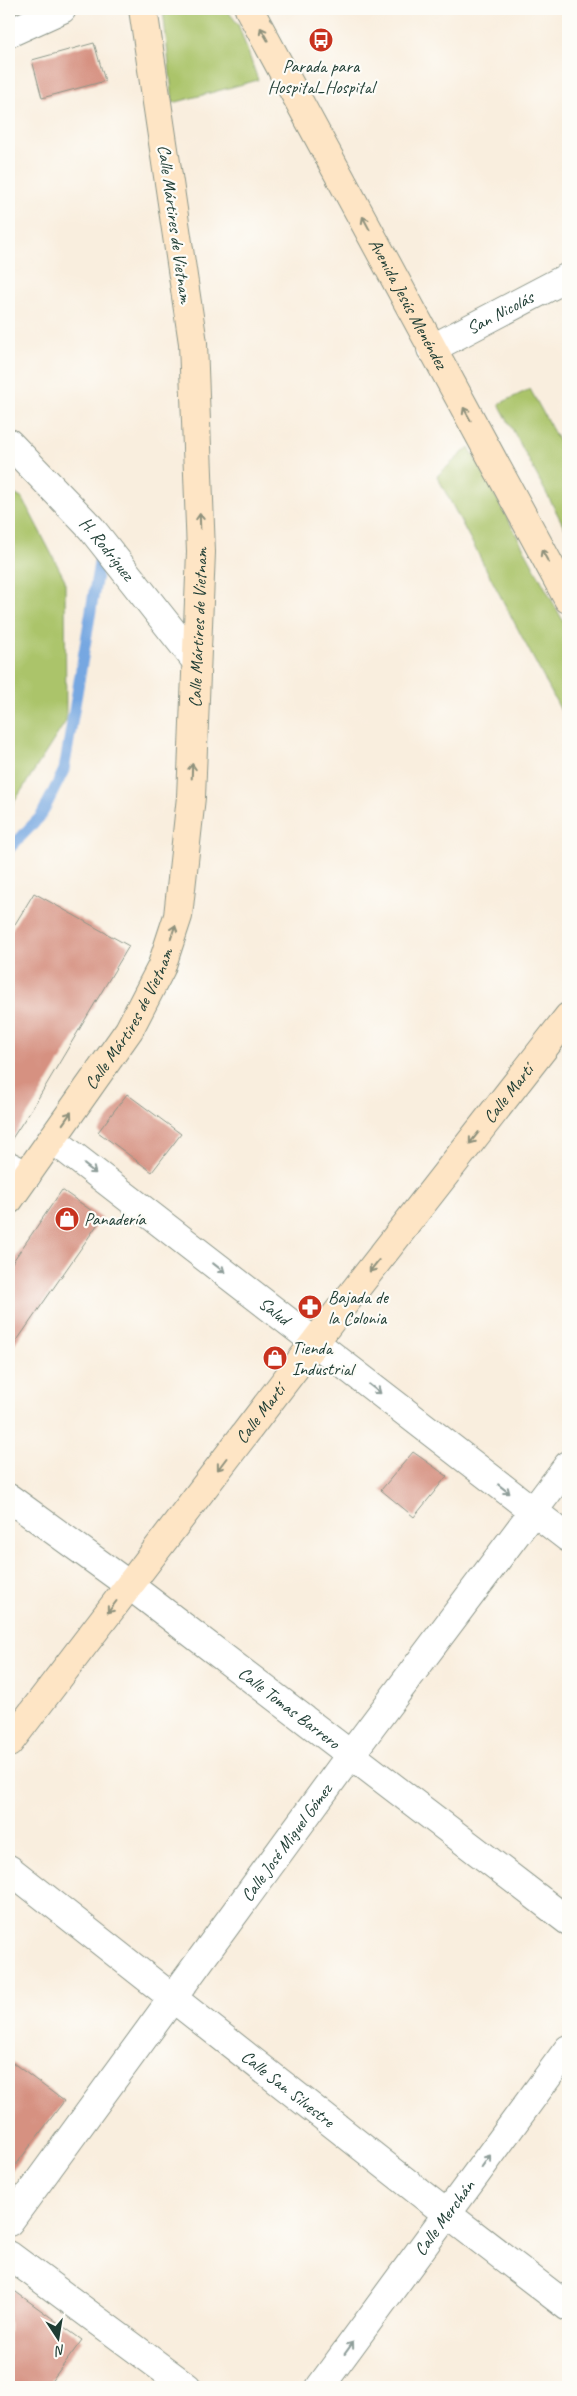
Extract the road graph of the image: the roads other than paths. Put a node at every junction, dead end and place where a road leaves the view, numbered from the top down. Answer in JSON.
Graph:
{"nodes":[{"id":1,"x":62,"y":9,"type":"edge"},
{"id":2,"x":142,"y":9,"type":"edge"},
{"id":3,"x":249,"y":9,"type":"edge"},
{"id":4,"x":9,"y":33,"type":"edge"},
{"id":5,"x":568,"y":277,"type":"edge"},
{"id":6,"x":431,"y":349,"type":"junction"},
{"id":7,"x":9,"y":443,"type":"edge"},
{"id":8,"x":568,"y":599,"type":"edge"},
{"id":9,"x":196,"y":661,"type":"junction"},
{"id":10,"x":568,"y":1017,"type":"edge"},
{"id":11,"x":52,"y":1140,"type":"junction"},
{"id":12,"x":18,"y":1170,"type":"edge"},
{"id":13,"x":9,"y":1200,"type":"edge"},
{"id":14,"x":315,"y":1342,"type":"junction"},
{"id":15,"x":568,"y":1465,"type":"edge"},
{"id":16,"x":9,"y":1498,"type":"edge"},
{"id":17,"x":533,"y":1511,"type":"junction"},
{"id":18,"x":568,"y":1538,"type":"edge"},
{"id":19,"x":130,"y":1585,"type":"junction"},
{"id":20,"x":9,"y":1743,"type":"edge"},
{"id":21,"x":351,"y":1754,"type":"junction"},
{"id":22,"x":9,"y":1869,"type":"edge"},
{"id":23,"x":568,"y":1920,"type":"edge"},
{"id":24,"x":173,"y":1998,"type":"junction"},
{"id":25,"x":568,"y":2049,"type":"edge"},
{"id":26,"x":447,"y":2214,"type":"junction"},
{"id":27,"x":9,"y":2222,"type":"edge"},
{"id":28,"x":9,"y":2254,"type":"edge"},
{"id":29,"x":568,"y":2307,"type":"edge"},
{"id":30,"x":188,"y":2387,"type":"edge"},
{"id":31,"x":320,"y":2387,"type":"edge"}],
"edges":[{"from":1,"to":4,"type":"street"},
{"from":9,"to":2,"type":"main road","name":"Calle Mártires de Vietnam","one_way":true},
{"from":6,"to":3,"type":"main road","name":"Avenida Jesús Menéndez","one_way":true},
{"from":5,"to":6,"type":"street","name":"San Nicolás"},
{"from":8,"to":6,"type":"main road","name":"Avenida Jesús Menéndez","one_way":true},
{"from":7,"to":9,"type":"street","name":"H. Rodríguez"},
{"from":11,"to":9,"type":"main road","name":"Calle Mártires de Vietnam","one_way":true},
{"from":10,"to":14,"type":"main road","name":"Calle Martí","one_way":true},
{"from":11,"to":12,"type":"main road","name":"Calle Mártires de Vietnam"},
{"from":11,"to":14,"type":"street","name":"Salud","one_way":true},
{"from":12,"to":13,"type":"main road","name":"Calle Mártires de Vietnam"},
{"from":14,"to":17,"type":"street","name":"Salud","one_way":true},
{"from":14,"to":19,"type":"main road","name":"Calle Martí","one_way":true},
{"from":15,"to":17,"type":"street","name":"Calle José Miguel Gómez"},
{"from":16,"to":19,"type":"street","name":"Calle Tomas Barrero"},
{"from":17,"to":18,"type":"street","name":"Salud"},
{"from":17,"to":21,"type":"street","name":"Calle José Miguel Gómez"},
{"from":19,"to":20,"type":"main road","name":"Calle Martí","one_way":true},
{"from":19,"to":21,"type":"street","name":"Calle Tomas Barrero"},
{"from":21,"to":23,"type":"street","name":"Calle Tomas Barrero"},
{"from":21,"to":24,"type":"street","name":"Calle José Miguel Gómez"},
{"from":22,"to":24,"type":"street","name":"Calle San Silvestre"},
{"from":24,"to":26,"type":"street","name":"Calle San Silvestre"},
{"from":24,"to":27,"type":"street","name":"Calle José Miguel Gómez"},
{"from":26,"to":25,"type":"street","name":"Calle Merchán","one_way":true},
{"from":26,"to":29,"type":"street","name":"Calle San Silvestre"},
{"from":31,"to":26,"type":"street","name":"Calle Merchán","one_way":true},
{"from":28,"to":30,"type":"street"}]}
